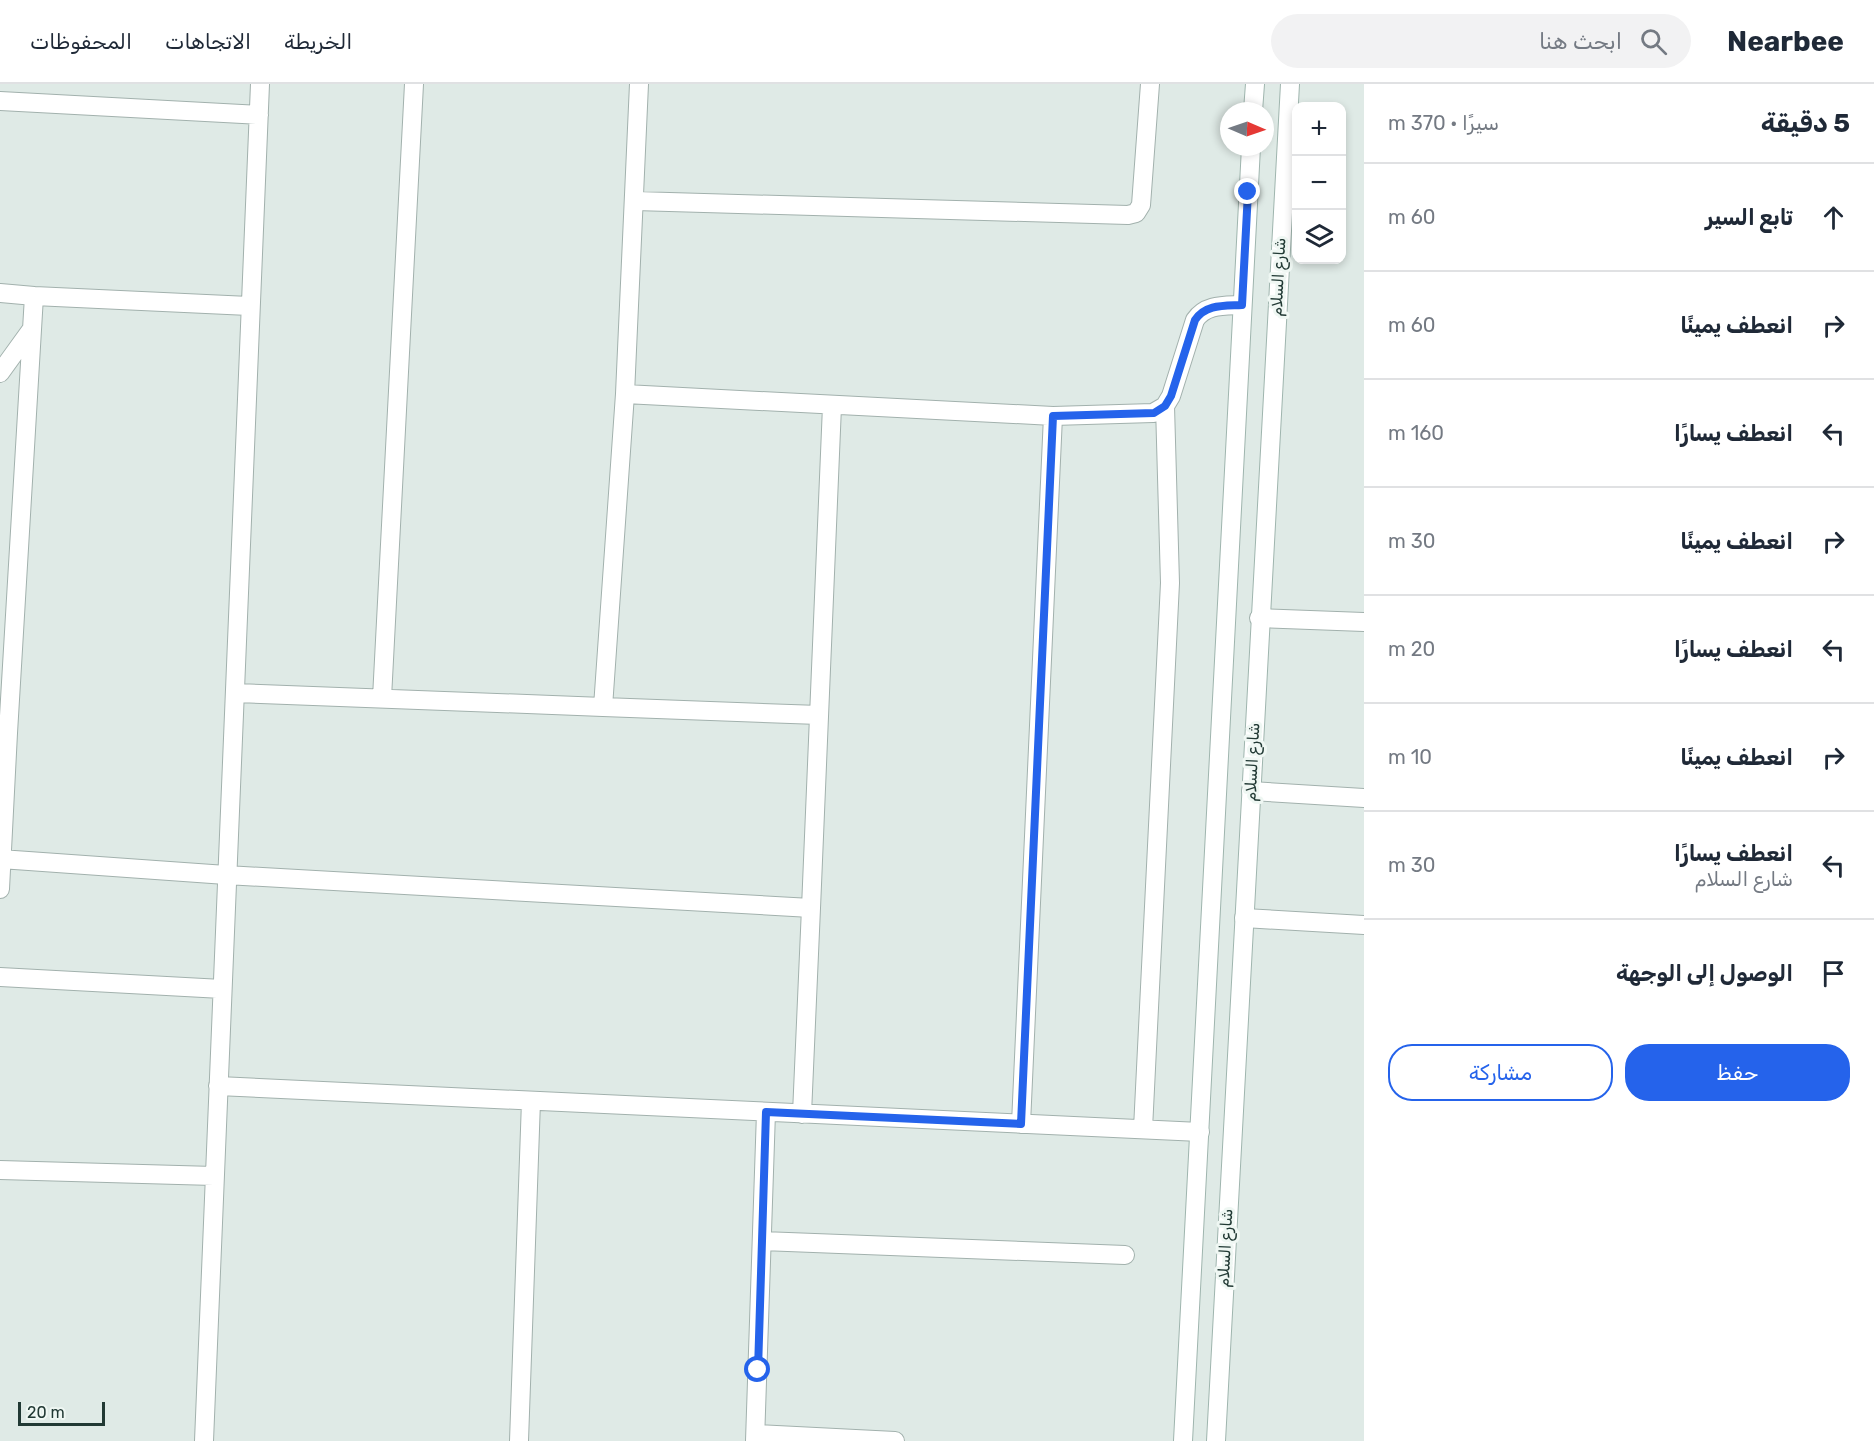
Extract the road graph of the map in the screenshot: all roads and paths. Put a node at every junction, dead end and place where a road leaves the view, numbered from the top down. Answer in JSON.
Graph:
{"nodes":[{"id":1,"x":260,"y":84,"type":"edge"},
{"id":2,"x":414,"y":84,"type":"edge"},
{"id":3,"x":639,"y":84,"type":"edge"},
{"id":4,"x":1150,"y":84,"type":"edge"},
{"id":5,"x":1255,"y":84,"type":"edge"},
{"id":6,"x":1290,"y":84,"type":"edge"},
{"id":7,"x":0,"y":101,"type":"edge"},
{"id":8,"x":1254,"y":102,"type":"edge"},
{"id":9,"x":259,"y":115,"type":"junction"},
{"id":10,"x":1250,"y":156,"type":"edge"},
{"id":11,"x":635,"y":201,"type":"junction"},
{"id":12,"x":0,"y":293,"type":"edge"},
{"id":13,"x":34,"y":296,"type":"junction"},
{"id":14,"x":1242,"y":305,"type":"junction"},
{"id":15,"x":249,"y":306,"type":"junction"},
{"id":16,"x":31,"y":330,"type":"junction"},
{"id":17,"x":0,"y":373,"type":"edge"},
{"id":18,"x":625,"y":394,"type":"junction"},
{"id":19,"x":832,"y":406,"type":"junction"},
{"id":20,"x":1165,"y":406,"type":"junction"},
{"id":21,"x":1053,"y":416,"type":"junction"},
{"id":22,"x":1259,"y":618,"type":"junction"},
{"id":23,"x":1364,"y":622,"type":"edge"},
{"id":24,"x":237,"y":693,"type":"junction"},
{"id":25,"x":382,"y":698,"type":"junction"},
{"id":26,"x":603,"y":707,"type":"junction"},
{"id":27,"x":819,"y":715,"type":"junction"},
{"id":28,"x":4,"y":733,"type":"edge"},
{"id":29,"x":1251,"y":791,"type":"junction"},
{"id":30,"x":1364,"y":798,"type":"edge"},
{"id":31,"x":1,"y":859,"type":"edge"},
{"id":32,"x":226,"y":875,"type":"junction"},
{"id":33,"x":0,"y":889,"type":"edge"},
{"id":34,"x":811,"y":908,"type":"junction"},
{"id":35,"x":1244,"y":918,"type":"junction"},
{"id":36,"x":1364,"y":925,"type":"edge"},
{"id":37,"x":0,"y":977,"type":"edge"},
{"id":38,"x":222,"y":989,"type":"junction"},
{"id":39,"x":218,"y":1086,"type":"junction"},
{"id":40,"x":531,"y":1101,"type":"junction"},
{"id":41,"x":766,"y":1112,"type":"junction"},
{"id":42,"x":802,"y":1114,"type":"junction"},
{"id":43,"x":1021,"y":1124,"type":"junction"},
{"id":44,"x":1143,"y":1129,"type":"junction"},
{"id":45,"x":1200,"y":1132,"type":"junction"},
{"id":46,"x":0,"y":1170,"type":"edge"},
{"id":47,"x":214,"y":1176,"type":"junction"},
{"id":48,"x":762,"y":1241,"type":"junction"},
{"id":49,"x":1125,"y":1255,"type":"dead end"},
{"id":50,"x":755,"y":1438,"type":"edge"},
{"id":51,"x":204,"y":1441,"type":"edge"},
{"id":52,"x":519,"y":1441,"type":"edge"},
{"id":53,"x":895,"y":1441,"type":"edge"},
{"id":54,"x":1183,"y":1441,"type":"edge"},
{"id":55,"x":1216,"y":1441,"type":"edge"}],
"edges":[{"from":1,"to":9,"type":"street"},
{"from":2,"to":25,"type":"street"},
{"from":3,"to":11,"type":"street"},
{"from":4,"to":11,"type":"street"},
{"from":5,"to":8,"type":"street"},
{"from":6,"to":22,"type":"street","name":"شارع السلام"},
{"from":7,"to":9,"type":"street"},
{"from":9,"to":15,"type":"street"},
{"from":10,"to":14,"type":"street","name":"شارع السلام"},
{"from":11,"to":18,"type":"street"},
{"from":12,"to":13,"type":"street"},
{"from":13,"to":15,"type":"street"},
{"from":13,"to":16,"type":"street"},
{"from":14,"to":20,"type":"street"},
{"from":14,"to":45,"type":"street","name":"شارع السلام"},
{"from":15,"to":24,"type":"street"},
{"from":16,"to":17,"type":"street"},
{"from":16,"to":28,"type":"street"},
{"from":18,"to":19,"type":"street"},
{"from":18,"to":26,"type":"street"},
{"from":19,"to":21,"type":"street"},
{"from":19,"to":27,"type":"street"},
{"from":20,"to":21,"type":"street"},
{"from":20,"to":44,"type":"street"},
{"from":21,"to":43,"type":"street"},
{"from":22,"to":23,"type":"street"},
{"from":22,"to":29,"type":"street","name":"شارع السلام"},
{"from":24,"to":25,"type":"street"},
{"from":24,"to":32,"type":"street"},
{"from":25,"to":26,"type":"street"},
{"from":26,"to":27,"type":"street"},
{"from":27,"to":34,"type":"street"},
{"from":28,"to":31,"type":"street"},
{"from":29,"to":30,"type":"street"},
{"from":29,"to":35,"type":"street","name":"شارع السلام"},
{"from":31,"to":32,"type":"street"},
{"from":31,"to":33,"type":"street"},
{"from":32,"to":34,"type":"street"},
{"from":32,"to":38,"type":"street"},
{"from":34,"to":42,"type":"street"},
{"from":35,"to":36,"type":"street"},
{"from":35,"to":55,"type":"street","name":"شارع السلام"},
{"from":37,"to":38,"type":"street"},
{"from":38,"to":39,"type":"street"},
{"from":39,"to":40,"type":"street"},
{"from":39,"to":47,"type":"street"},
{"from":40,"to":41,"type":"street"},
{"from":40,"to":52,"type":"street"},
{"from":41,"to":42,"type":"street"},
{"from":41,"to":48,"type":"street"},
{"from":42,"to":43,"type":"street"},
{"from":43,"to":44,"type":"street"},
{"from":44,"to":45,"type":"street"},
{"from":45,"to":54,"type":"street","name":"شارع السلام"},
{"from":46,"to":47,"type":"street"},
{"from":47,"to":51,"type":"street"},
{"from":48,"to":49,"type":"street"},
{"from":48,"to":50,"type":"street"},
{"from":50,"to":53,"type":"street"}]}
